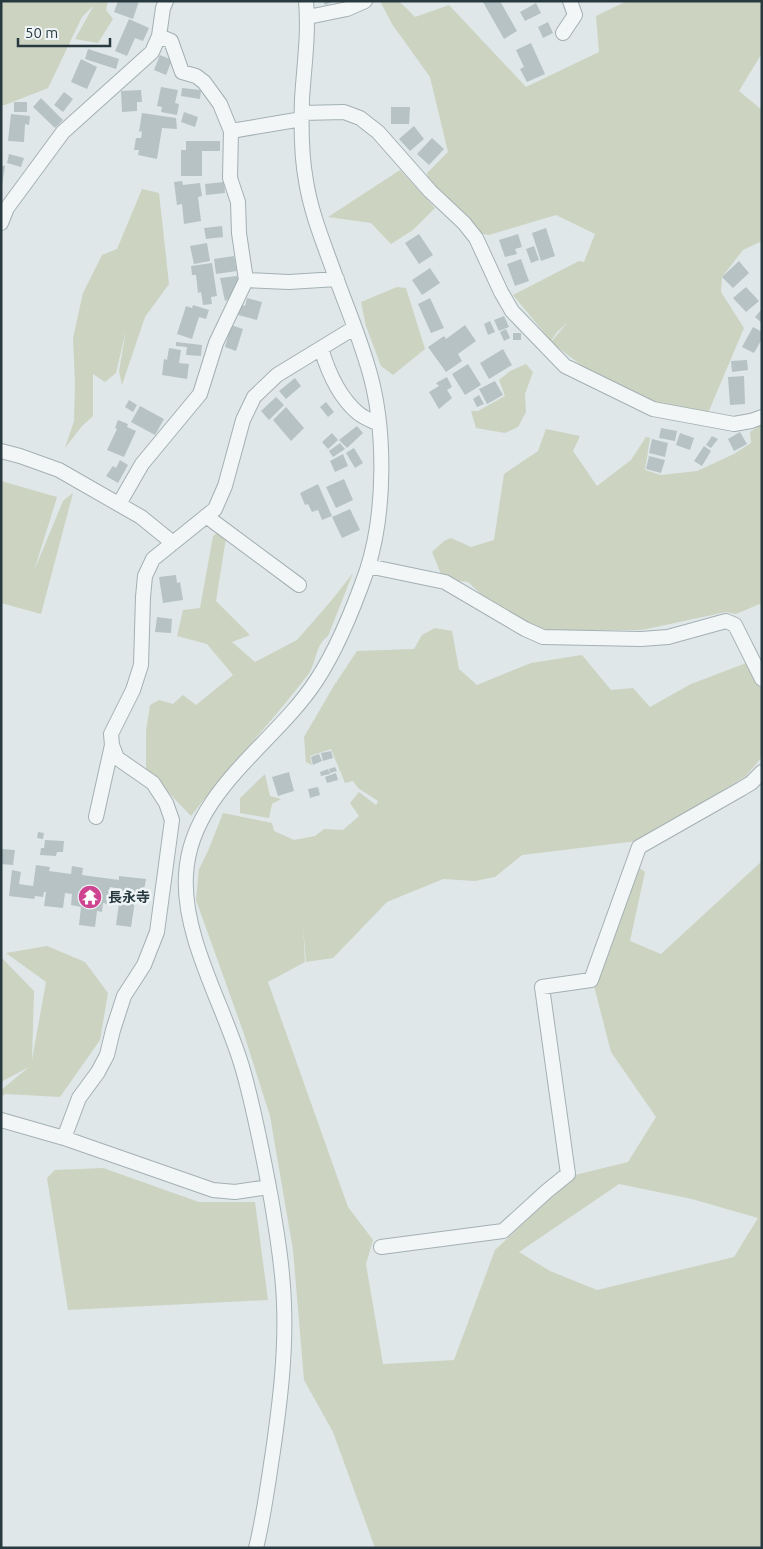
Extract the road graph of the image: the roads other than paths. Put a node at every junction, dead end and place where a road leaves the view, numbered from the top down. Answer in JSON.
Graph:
{"nodes":[{"id":1,"x":166,"y":1,"type":"edge"},
{"id":2,"x":306,"y":1,"type":"edge"},
{"id":3,"x":365,"y":1,"type":"edge"},
{"id":4,"x":570,"y":1,"type":"edge"},
{"id":5,"x":308,"y":17,"type":"junction"},
{"id":6,"x":563,"y":33,"type":"dead end"},
{"id":7,"x":159,"y":36,"type":"junction"},
{"id":8,"x":302,"y":116,"type":"junction"},
{"id":9,"x":231,"y":131,"type":"junction"},
{"id":10,"x":1,"y":223,"type":"edge"},
{"id":11,"x":337,"y":279,"type":"junction"},
{"id":12,"x":246,"y":280,"type":"junction"},
{"id":13,"x":354,"y":328,"type":"junction"},
{"id":14,"x":321,"y":348,"type":"junction"},
{"id":15,"x":762,"y":417,"type":"edge"},
{"id":16,"x":379,"y":424,"type":"junction"},
{"id":17,"x":1,"y":452,"type":"edge"},
{"id":18,"x":119,"y":504,"type":"junction"},
{"id":19,"x":206,"y":516,"type":"junction"},
{"id":20,"x":173,"y":543,"type":"junction"},
{"id":21,"x":368,"y":566,"type":"junction"},
{"id":22,"x":299,"y":585,"type":"dead end"},
{"id":23,"x":762,"y":679,"type":"edge"},
{"id":24,"x":112,"y":745,"type":"junction"},
{"id":25,"x":762,"y":772,"type":"edge"},
{"id":26,"x":96,"y":817,"type":"dead end"},
{"id":27,"x":1,"y":1120,"type":"edge"},
{"id":28,"x":64,"y":1138,"type":"junction"},
{"id":29,"x":269,"y":1187,"type":"junction"},
{"id":30,"x":381,"y":1247,"type":"dead end"},
{"id":31,"x":256,"y":1548,"type":"edge"}],
"edges":[{"from":1,"to":7,"type":"street"},
{"from":2,"to":5,"type":"street"},
{"from":3,"to":5,"type":"street"},
{"from":4,"to":6,"type":"street"},
{"from":5,"to":8,"type":"street"},
{"from":7,"to":9,"type":"street"},
{"from":7,"to":10,"type":"street"},
{"from":8,"to":9,"type":"street"},
{"from":8,"to":11,"type":"street"},
{"from":8,"to":15,"type":"street"},
{"from":9,"to":12,"type":"street"},
{"from":11,"to":12,"type":"street"},
{"from":11,"to":13,"type":"street"},
{"from":12,"to":18,"type":"street"},
{"from":13,"to":14,"type":"street"},
{"from":13,"to":16,"type":"street"},
{"from":14,"to":16,"type":"street"},
{"from":14,"to":19,"type":"street"},
{"from":16,"to":21,"type":"street"},
{"from":17,"to":18,"type":"street"},
{"from":18,"to":20,"type":"street"},
{"from":19,"to":20,"type":"street"},
{"from":19,"to":22,"type":"street"},
{"from":20,"to":24,"type":"street"},
{"from":21,"to":23,"type":"street"},
{"from":21,"to":29,"type":"street"},
{"from":24,"to":26,"type":"street"},
{"from":24,"to":28,"type":"street"},
{"from":25,"to":30,"type":"street"},
{"from":27,"to":28,"type":"street"},
{"from":28,"to":29,"type":"street"},
{"from":29,"to":31,"type":"street"}]}
